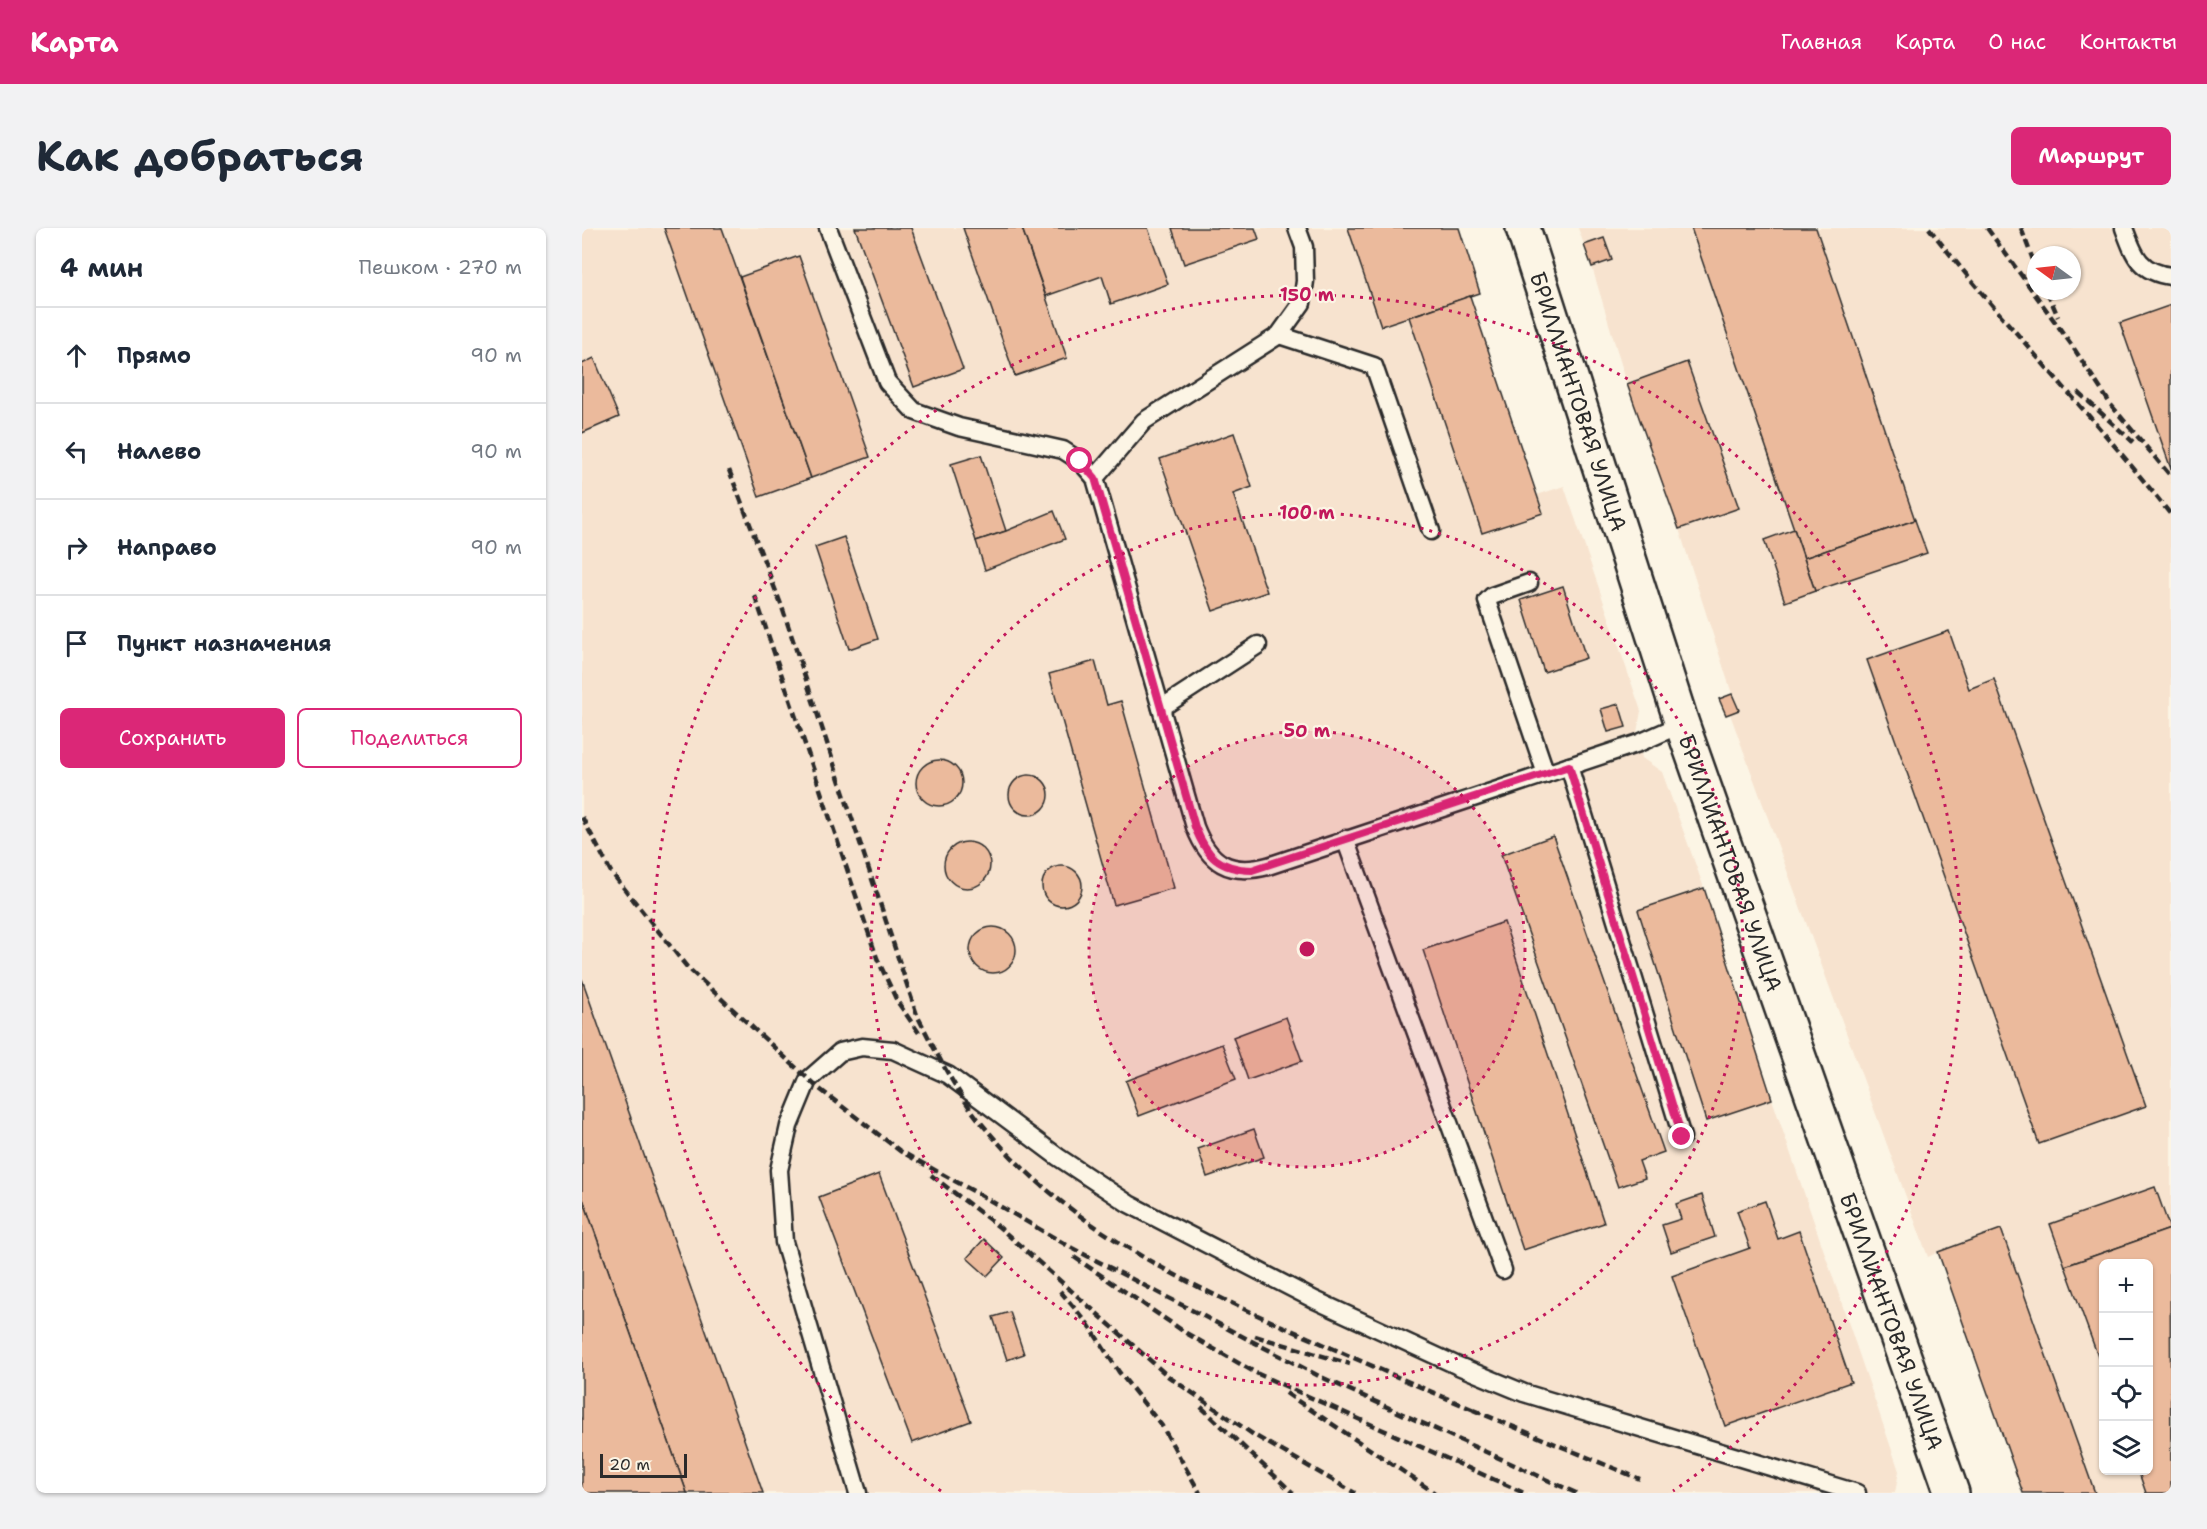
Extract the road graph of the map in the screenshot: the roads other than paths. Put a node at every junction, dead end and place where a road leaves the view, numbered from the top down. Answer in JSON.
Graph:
{"nodes":[{"id":1,"x":828,"y":228,"type":"edge"},
{"id":2,"x":1297,"y":228,"type":"edge"},
{"id":3,"x":1523,"y":228,"type":"edge"},
{"id":4,"x":2124,"y":228,"type":"edge"},
{"id":5,"x":2171,"y":276,"type":"edge"},
{"id":6,"x":1279,"y":335,"type":"junction"},
{"id":7,"x":1095,"y":478,"type":"junction"},
{"id":8,"x":1431,"y":531,"type":"dead end"},
{"id":9,"x":1529,"y":583,"type":"dead end"},
{"id":10,"x":1258,"y":645,"type":"dead end"},
{"id":11,"x":1161,"y":708,"type":"junction"},
{"id":12,"x":1682,"y":724,"type":"junction"},
{"id":13,"x":1569,"y":766,"type":"junction"},
{"id":14,"x":1546,"y":774,"type":"junction"},
{"id":15,"x":1345,"y":840,"type":"junction"},
{"id":16,"x":1682,"y":1137,"type":"dead end"},
{"id":17,"x":1503,"y":1270,"type":"dead end"},
{"id":18,"x":858,"y":1493,"type":"edge"},
{"id":19,"x":1857,"y":1493,"type":"edge"},
{"id":20,"x":1952,"y":1493,"type":"edge"}],
"edges":[{"from":1,"to":7,"type":"lane"},
{"from":2,"to":6,"type":"lane"},
{"from":3,"to":12,"type":"street","name":"БРИЛЛИАНТОВАЯ УЛИЦА"},
{"from":4,"to":5,"type":"lane"},
{"from":6,"to":7,"type":"lane"},
{"from":6,"to":8,"type":"lane"},
{"from":7,"to":11,"type":"lane"},
{"from":9,"to":14,"type":"lane"},
{"from":10,"to":11,"type":"lane"},
{"from":11,"to":15,"type":"lane"},
{"from":12,"to":13,"type":"lane"},
{"from":12,"to":20,"type":"street","name":"БРИЛЛИАНТОВАЯ УЛИЦА"},
{"from":13,"to":14,"type":"lane"},
{"from":13,"to":16,"type":"lane"},
{"from":14,"to":15,"type":"lane"},
{"from":15,"to":17,"type":"lane"},
{"from":18,"to":19,"type":"lane"}]}
